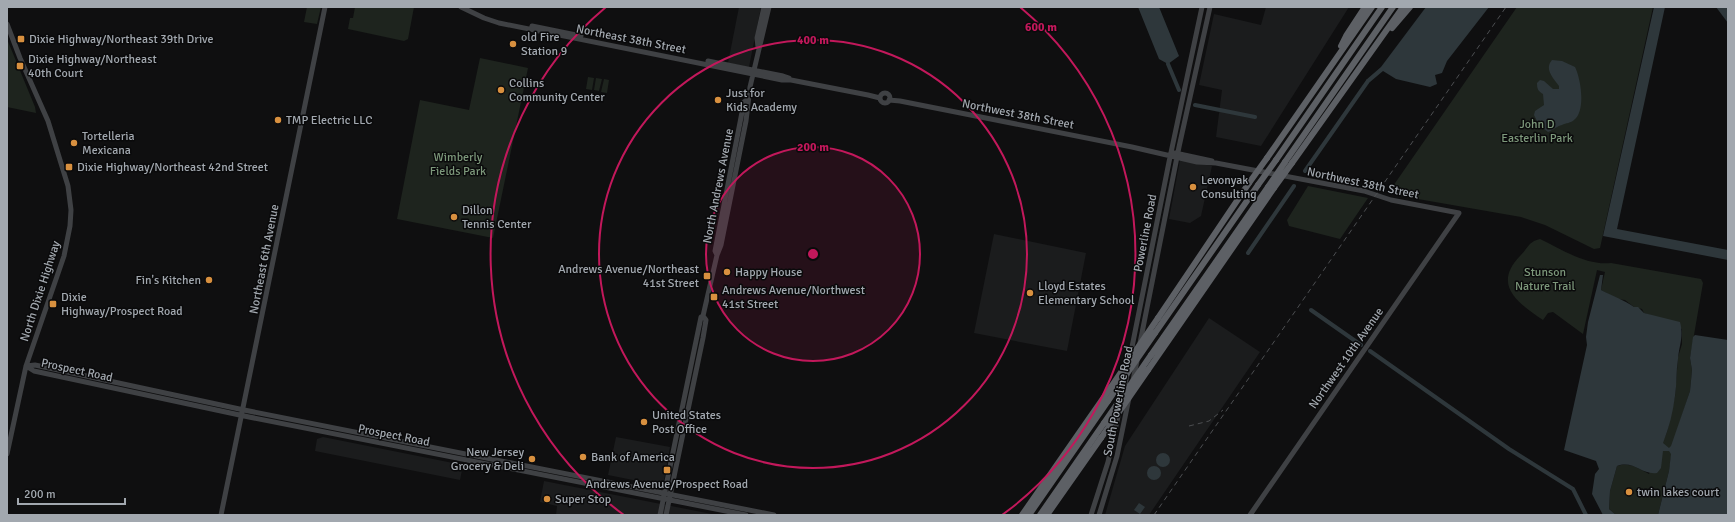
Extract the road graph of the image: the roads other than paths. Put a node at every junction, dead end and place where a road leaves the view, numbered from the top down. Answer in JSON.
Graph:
{"nodes":[{"id":1,"x":325,"y":7,"type":"edge"},
{"id":2,"x":461,"y":7,"type":"edge"},
{"id":3,"x":468,"y":7,"type":"edge"},
{"id":4,"x":764,"y":7,"type":"edge"},
{"id":5,"x":769,"y":7,"type":"edge"},
{"id":6,"x":1202,"y":7,"type":"edge"},
{"id":7,"x":1210,"y":7,"type":"edge"},
{"id":8,"x":1365,"y":7,"type":"edge"},
{"id":9,"x":1372,"y":7,"type":"edge"},
{"id":10,"x":1382,"y":7,"type":"edge"},
{"id":11,"x":1392,"y":7,"type":"edge"},
{"id":12,"x":1403,"y":7,"type":"edge"},
{"id":13,"x":1410,"y":7,"type":"edge"},
{"id":14,"x":7,"y":24,"type":"edge"},
{"id":15,"x":1374,"y":48,"type":"junction"},
{"id":16,"x":759,"y":50,"type":"junction"},
{"id":17,"x":1346,"y":59,"type":"junction"},
{"id":18,"x":1332,"y":65,"type":"junction"},
{"id":19,"x":754,"y":72,"type":"junction"},
{"id":20,"x":1171,"y":154,"type":"junction"},
{"id":21,"x":1177,"y":155,"type":"junction"},
{"id":22,"x":1288,"y":162,"type":"junction"},
{"id":23,"x":1459,"y":214,"type":"joint"},
{"id":24,"x":1154,"y":242,"type":"junction"},
{"id":25,"x":1157,"y":256,"type":"junction"},
{"id":26,"x":1150,"y":262,"type":"junction"},
{"id":27,"x":1153,"y":278,"type":"junction"},
{"id":28,"x":1151,"y":289,"type":"joint"},
{"id":29,"x":703,"y":316,"type":"junction"},
{"id":30,"x":26,"y":366,"type":"junction"},
{"id":31,"x":688,"y":384,"type":"junction"},
{"id":32,"x":692,"y":390,"type":"junction"},
{"id":33,"x":243,"y":412,"type":"junction"},
{"id":34,"x":1116,"y":427,"type":"junction"},
{"id":35,"x":1119,"y":448,"type":"junction"},
{"id":36,"x":7,"y":454,"type":"edge"},
{"id":37,"x":667,"y":496,"type":"junction"},
{"id":38,"x":221,"y":515,"type":"edge"},
{"id":39,"x":660,"y":515,"type":"edge"},
{"id":40,"x":666,"y":515,"type":"edge"},
{"id":41,"x":746,"y":515,"type":"edge"},
{"id":42,"x":774,"y":515,"type":"edge"},
{"id":43,"x":1022,"y":515,"type":"edge"},
{"id":44,"x":1029,"y":515,"type":"edge"},
{"id":45,"x":1040,"y":515,"type":"edge"},
{"id":46,"x":1047,"y":515,"type":"edge"},
{"id":47,"x":1091,"y":515,"type":"edge"},
{"id":48,"x":1100,"y":515,"type":"edge"},
{"id":49,"x":1250,"y":515,"type":"edge"}],
"edges":[{"from":1,"to":33,"type":"main road","name":"Northeast 6th Avenue"},
{"from":2,"to":19,"type":"main road","name":"Northeast 38th Street"},
{"from":3,"to":19,"type":"main road","name":"Northeast 38th Street"},
{"from":4,"to":16,"type":"main road","name":"North Andrews Avenue"},
{"from":5,"to":16,"type":"main road","name":"North Andrews Avenue"},
{"from":6,"to":20,"type":"main road","name":"Powerline Road"},
{"from":7,"to":21,"type":"main road","name":"Powerline Road"},
{"from":8,"to":18,"type":"highway"},
{"from":9,"to":17,"type":"highway"},
{"from":9,"to":18,"type":"highway"},
{"from":10,"to":17,"type":"highway"},
{"from":11,"to":22,"type":"highway"},
{"from":12,"to":15,"type":"highway"},
{"from":13,"to":15,"type":"highway"},
{"from":14,"to":30,"type":"main road","name":"North Dixie Highway"},
{"from":15,"to":22,"type":"highway"},
{"from":16,"to":19,"type":"main road","name":"North Andrews Avenue"},
{"from":17,"to":44,"type":"highway","bridge":true},
{"from":18,"to":43,"type":"highway","bridge":true},
{"from":19,"to":20,"type":"main road","name":"Northwest 38th Street"},
{"from":19,"to":29,"type":"main road","name":"North Andrews Avenue"},
{"from":20,"to":21,"type":"main road","name":"Northwest 38th Street"},
{"from":20,"to":24,"type":"main road","name":"Powerline Road"},
{"from":21,"to":23,"type":"main road","name":"Northwest 38th Street"},
{"from":21,"to":25,"type":"main road","name":"Powerline Road"},
{"from":22,"to":45,"type":"highway","bridge":true},
{"from":22,"to":46,"type":"highway","bridge":true},
{"from":23,"to":49,"type":"main road","name":"Northwest 10th Avenue"},
{"from":24,"to":25,"type":"main road"},
{"from":24,"to":26,"type":"main road","name":"Powerline Road"},
{"from":25,"to":27,"type":"main road","name":"Powerline Road"},
{"from":26,"to":27,"type":"main road"},
{"from":26,"to":34,"type":"main road","name":"Powerline Road"},
{"from":27,"to":28,"type":"main road","name":"Powerline Road"},
{"from":28,"to":35,"type":"main road","name":"South Powerline Road"},
{"from":29,"to":31,"type":"main road","name":"North Andrews Avenue"},
{"from":29,"to":32,"type":"main road","name":"North Andrews Avenue"},
{"from":30,"to":33,"type":"main road","name":"Prospect Road"},
{"from":30,"to":36,"type":"main road","name":"North Dixie Highway"},
{"from":31,"to":32,"type":"main road"},
{"from":31,"to":37,"type":"main road","name":"North Andrews Avenue"},
{"from":32,"to":37,"type":"main road","name":"North Andrews Avenue"},
{"from":33,"to":37,"type":"main road","name":"Prospect Road"},
{"from":33,"to":38,"type":"main road","name":"Northeast 6th Avenue"},
{"from":34,"to":35,"type":"main road"},
{"from":34,"to":47,"type":"main road","name":"Powerline Road"},
{"from":35,"to":48,"type":"main road","name":"South Powerline Road"},
{"from":37,"to":39,"type":"main road","name":"North Andrews Avenue"},
{"from":37,"to":40,"type":"main road","name":"North Andrews Avenue"},
{"from":37,"to":41,"type":"main road"},
{"from":37,"to":42,"type":"main road"}]}
